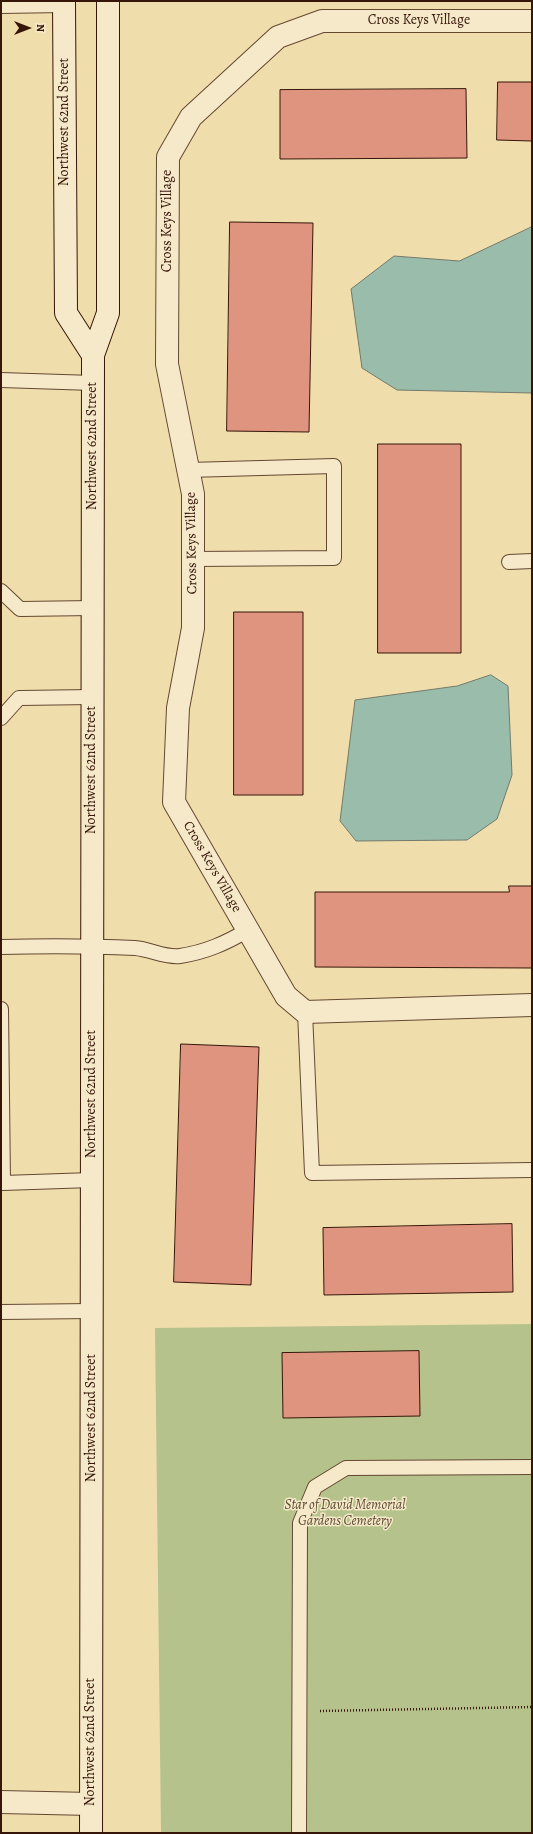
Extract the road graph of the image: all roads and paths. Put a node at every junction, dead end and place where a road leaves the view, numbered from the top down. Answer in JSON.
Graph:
{"nodes":[{"id":1,"x":108,"y":1,"type":"edge"},
{"id":2,"x":64,"y":3,"type":"edge"},
{"id":3,"x":1,"y":6,"type":"edge"},
{"id":4,"x":532,"y":21,"type":"edge"},
{"id":5,"x":93,"y":355,"type":"junction"},
{"id":6,"x":1,"y":380,"type":"edge"},
{"id":7,"x":93,"y":383,"type":"junction"},
{"id":8,"x":188,"y":470,"type":"junction"},
{"id":9,"x":193,"y":559,"type":"junction"},
{"id":10,"x":532,"y":561,"type":"edge"},
{"id":11,"x":509,"y":562,"type":"dead end"},
{"id":12,"x":1,"y":590,"type":"edge"},
{"id":13,"x":93,"y":608,"type":"junction"},
{"id":14,"x":92,"y":697,"type":"junction"},
{"id":15,"x":1,"y":718,"type":"edge"},
{"id":16,"x":248,"y":930,"type":"junction"},
{"id":17,"x":92,"y":946,"type":"junction"},
{"id":18,"x":1,"y":947,"type":"edge"},
{"id":19,"x":532,"y":1005,"type":"edge"},
{"id":20,"x":1,"y":1009,"type":"edge"},
{"id":21,"x":305,"y":1012,"type":"junction"},
{"id":22,"x":532,"y":1170,"type":"edge"},
{"id":23,"x":92,"y":1180,"type":"junction"},
{"id":24,"x":2,"y":1183,"type":"edge"},
{"id":25,"x":92,"y":1311,"type":"junction"},
{"id":26,"x":1,"y":1312,"type":"edge"},
{"id":27,"x":532,"y":1466,"type":"edge"},
{"id":28,"x":532,"y":1707,"type":"edge"},
{"id":29,"x":300,"y":1712,"type":"junction"},
{"id":30,"x":1,"y":1802,"type":"edge"},
{"id":31,"x":91,"y":1804,"type":"junction"},
{"id":32,"x":91,"y":1833,"type":"edge"},
{"id":33,"x":299,"y":1833,"type":"edge"}],
"edges":[{"from":1,"to":5,"type":"street","name":"Northwest 62nd Street"},
{"from":2,"to":3,"type":"lane"},
{"from":2,"to":5,"type":"street","name":"Northwest 62nd Street"},
{"from":4,"to":8,"type":"street","name":"Cross Keys Village"},
{"from":5,"to":7,"type":"street","name":"Northwest 62nd Street"},
{"from":6,"to":7,"type":"lane"},
{"from":7,"to":13,"type":"street","name":"Northwest 62nd Street"},
{"from":8,"to":9,"type":"street","name":"Cross Keys Village"},
{"from":8,"to":9,"type":"lane"},
{"from":9,"to":16,"type":"street","name":"Cross Keys Village"},
{"from":10,"to":11,"type":"lane"},
{"from":12,"to":13,"type":"lane"},
{"from":13,"to":14,"type":"street","name":"Northwest 62nd Street"},
{"from":14,"to":15,"type":"lane"},
{"from":14,"to":17,"type":"street","name":"Northwest 62nd Street"},
{"from":16,"to":17,"type":"lane"},
{"from":16,"to":21,"type":"street","name":"Cross Keys Village"},
{"from":17,"to":18,"type":"lane"},
{"from":17,"to":23,"type":"street","name":"Northwest 62nd Street"},
{"from":19,"to":21,"type":"street"},
{"from":20,"to":24,"type":"lane"},
{"from":21,"to":22,"type":"lane"},
{"from":23,"to":24,"type":"lane"},
{"from":23,"to":25,"type":"street","name":"Northwest 62nd Street"},
{"from":25,"to":26,"type":"lane"},
{"from":25,"to":31,"type":"street","name":"Northwest 62nd Street"},
{"from":27,"to":29,"type":"lane"},
{"from":28,"to":29,"type":"path"},
{"from":29,"to":33,"type":"lane"},
{"from":30,"to":31,"type":"street"},
{"from":31,"to":32,"type":"street","name":"Northwest 62nd Street"}]}
